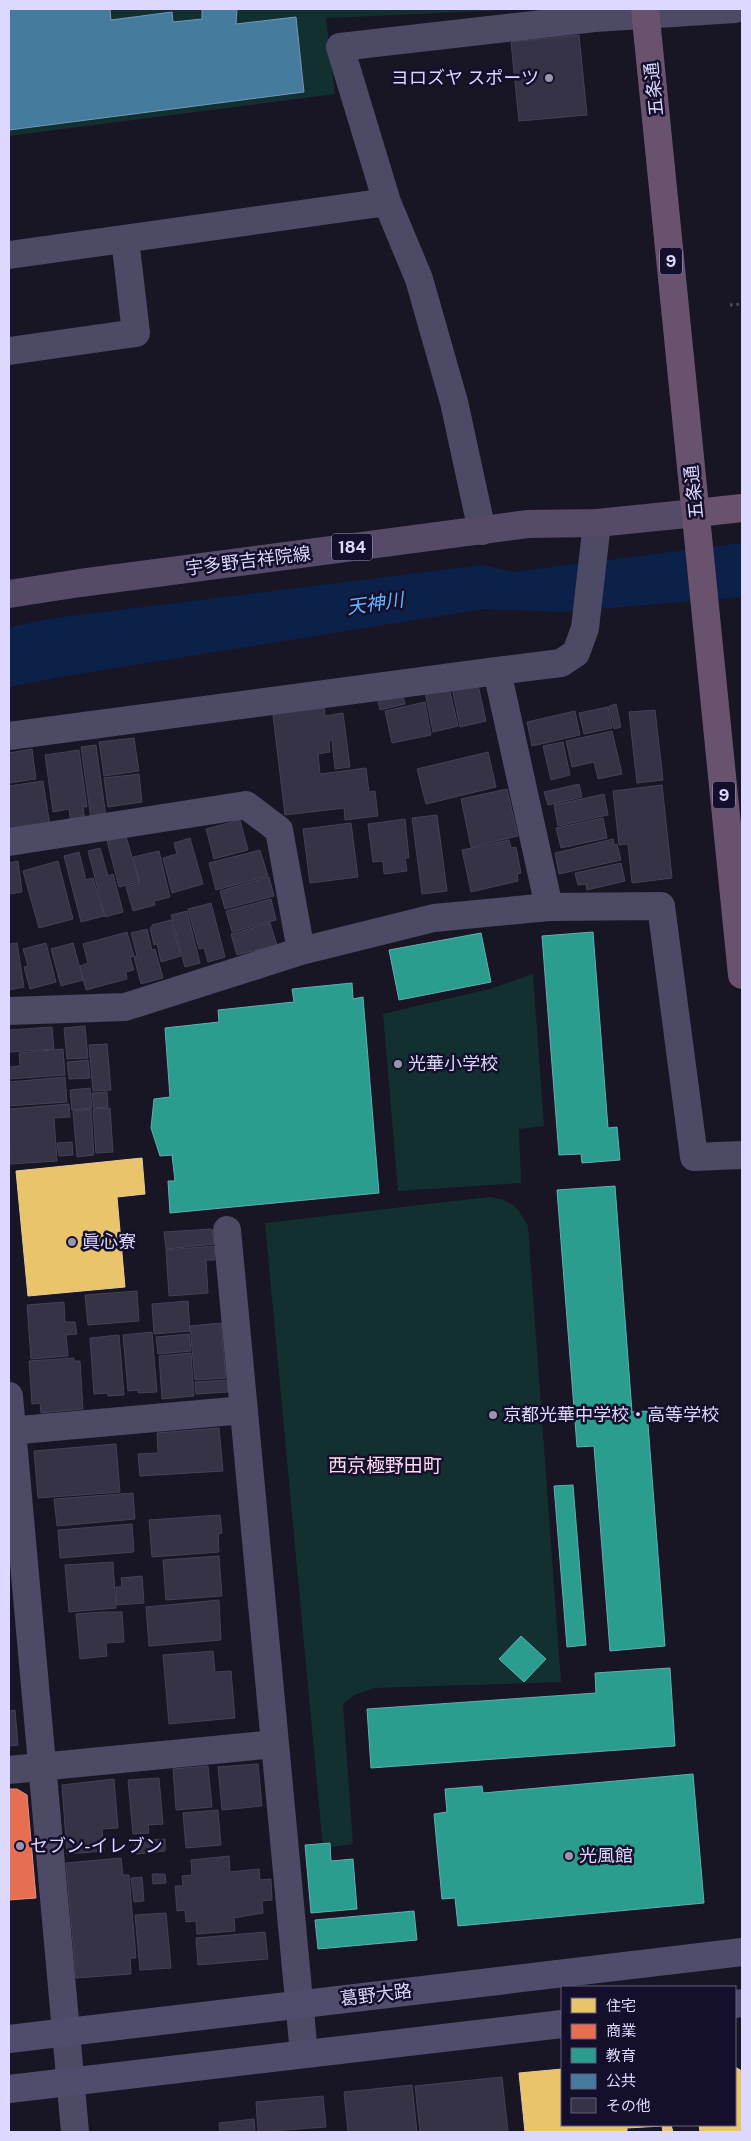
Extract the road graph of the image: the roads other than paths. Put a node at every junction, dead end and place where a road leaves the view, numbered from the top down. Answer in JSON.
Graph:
{"nodes":[{"id":1,"x":735,"y":9,"type":"edge"},
{"id":2,"x":645,"y":12,"type":"edge"},
{"id":3,"x":387,"y":202,"type":"junction"},
{"id":4,"x":125,"y":239,"type":"junction"},
{"id":5,"x":9,"y":255,"type":"edge"},
{"id":6,"x":9,"y":351,"type":"edge"},
{"id":7,"x":742,"y":508,"type":"edge"},
{"id":8,"x":697,"y":523,"type":"junction"},
{"id":9,"x":482,"y":531,"type":"junction"},
{"id":10,"x":596,"y":532,"type":"junction"},
{"id":11,"x":9,"y":594,"type":"edge"},
{"id":12,"x":497,"y":671,"type":"junction"},
{"id":13,"x":9,"y":736,"type":"edge"},
{"id":14,"x":9,"y":842,"type":"edge"},
{"id":15,"x":549,"y":907,"type":"junction"},
{"id":16,"x":301,"y":951,"type":"junction"},
{"id":17,"x":742,"y":975,"type":"edge"},
{"id":18,"x":9,"y":1011,"type":"edge"},
{"id":19,"x":742,"y":1155,"type":"edge"},
{"id":20,"x":226,"y":1230,"type":"dead end"},
{"id":21,"x":9,"y":1396,"type":"edge"},
{"id":22,"x":244,"y":1410,"type":"junction"},
{"id":23,"x":10,"y":1431,"type":"edge"},
{"id":24,"x":275,"y":1744,"type":"junction"},
{"id":25,"x":42,"y":1766,"type":"junction"},
{"id":26,"x":9,"y":1770,"type":"edge"},
{"id":27,"x":742,"y":1952,"type":"edge"},
{"id":28,"x":299,"y":2004,"type":"junction"},
{"id":29,"x":561,"y":2024,"type":"edge"},
{"id":30,"x":65,"y":2032,"type":"junction"},
{"id":31,"x":9,"y":2039,"type":"edge"},
{"id":32,"x":304,"y":2054,"type":"junction"},
{"id":33,"x":70,"y":2082,"type":"junction"},
{"id":34,"x":9,"y":2089,"type":"edge"},
{"id":35,"x":75,"y":2132,"type":"edge"}],
"edges":[{"from":1,"to":2,"type":"street"},
{"from":2,"to":3,"type":"street"},
{"from":2,"to":8,"type":"highway","name":"五条通","number":"9"},
{"from":3,"to":4,"type":"street"},
{"from":3,"to":9,"type":"street"},
{"from":4,"to":5,"type":"street"},
{"from":4,"to":6,"type":"street"},
{"from":7,"to":8,"type":"highway"},
{"from":8,"to":10,"type":"main road","name":"宇多野吉祥院線","number":"184"},
{"from":8,"to":17,"type":"highway","name":"五条通","number":"9"},
{"from":9,"to":10,"type":"main road","name":"宇多野吉祥院線","number":"184"},
{"from":9,"to":11,"type":"main road","name":"宇多野吉祥院線","number":"184"},
{"from":10,"to":12,"type":"street"},
{"from":12,"to":13,"type":"street"},
{"from":12,"to":15,"type":"street"},
{"from":14,"to":16,"type":"street"},
{"from":15,"to":16,"type":"street"},
{"from":15,"to":19,"type":"street"},
{"from":16,"to":18,"type":"street"},
{"from":20,"to":22,"type":"street"},
{"from":21,"to":23,"type":"street"},
{"from":22,"to":23,"type":"street"},
{"from":22,"to":24,"type":"street"},
{"from":23,"to":25,"type":"street"},
{"from":24,"to":25,"type":"street"},
{"from":24,"to":28,"type":"street"},
{"from":25,"to":26,"type":"street"},
{"from":25,"to":30,"type":"street"},
{"from":27,"to":28,"type":"street","name":"葛野大路"},
{"from":28,"to":30,"type":"street","name":"葛野大路"},
{"from":28,"to":32,"type":"street"},
{"from":29,"to":32,"type":"street"},
{"from":30,"to":31,"type":"street","name":"葛野大路"},
{"from":30,"to":33,"type":"street"},
{"from":32,"to":33,"type":"street"},
{"from":33,"to":34,"type":"street"},
{"from":33,"to":35,"type":"street"}]}
